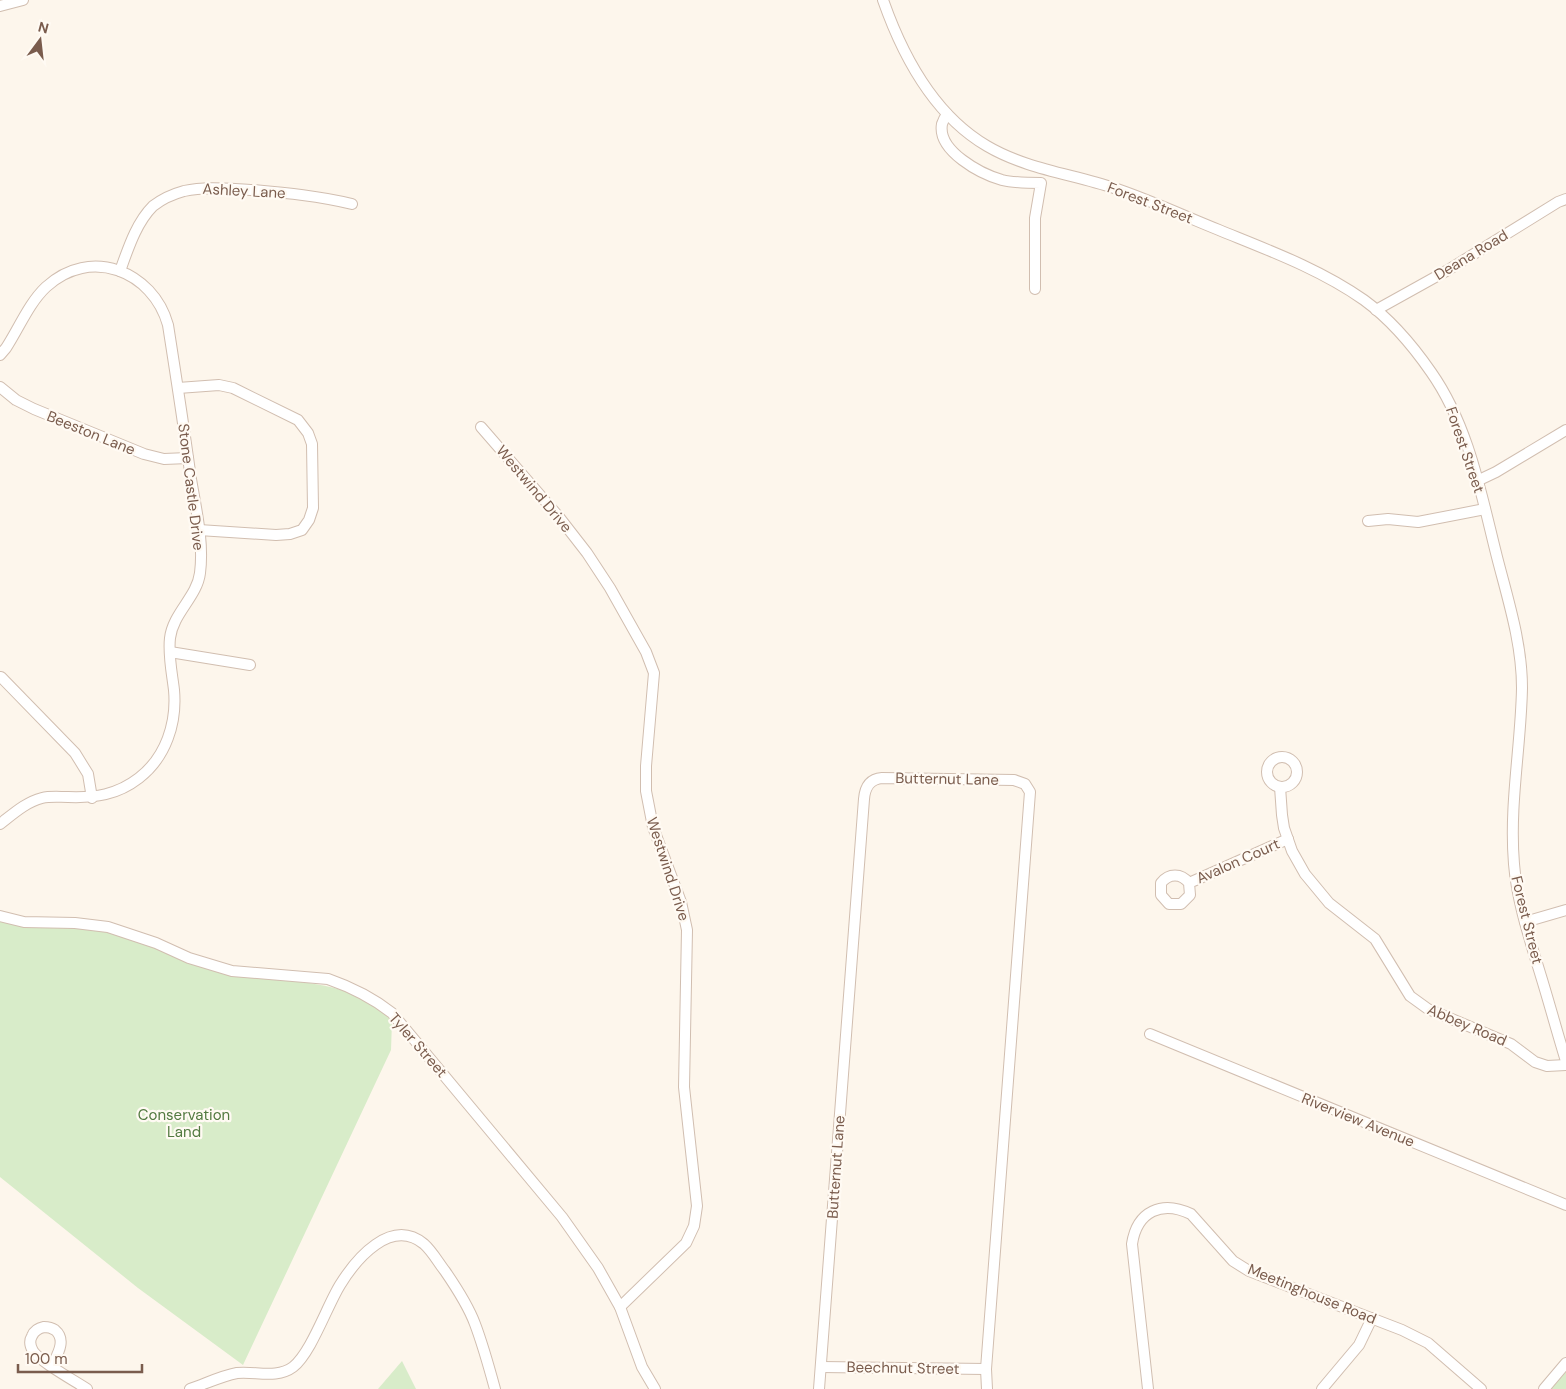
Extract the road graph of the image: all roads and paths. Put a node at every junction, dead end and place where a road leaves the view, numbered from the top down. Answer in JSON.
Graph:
{"nodes":[{"id":1,"x":23,"y":0,"type":"edge"},
{"id":2,"x":883,"y":0,"type":"edge"},
{"id":3,"x":0,"y":6,"type":"edge"},
{"id":4,"x":947,"y":114,"type":"junction"},
{"id":5,"x":1043,"y":169,"type":"junction"},
{"id":6,"x":1041,"y":183,"type":"junction"},
{"id":7,"x":1566,"y":199,"type":"edge"},
{"id":8,"x":352,"y":204,"type":"dead end"},
{"id":9,"x":120,"y":271,"type":"junction"},
{"id":10,"x":1035,"y":289,"type":"dead end"},
{"id":11,"x":1376,"y":310,"type":"junction"},
{"id":12,"x":0,"y":355,"type":"edge"},
{"id":13,"x":0,"y":387,"type":"edge"},
{"id":14,"x":178,"y":388,"type":"junction"},
{"id":15,"x":481,"y":427,"type":"dead end"},
{"id":16,"x":1566,"y":430,"type":"edge"},
{"id":17,"x":188,"y":458,"type":"junction"},
{"id":18,"x":1477,"y":481,"type":"junction"},
{"id":19,"x":1485,"y":509,"type":"junction"},
{"id":20,"x":1368,"y":521,"type":"dead end"},
{"id":21,"x":199,"y":530,"type":"junction"},
{"id":22,"x":170,"y":652,"type":"junction"},
{"id":23,"x":250,"y":665,"type":"dead end"},
{"id":24,"x":1,"y":677,"type":"edge"},
{"id":25,"x":1280,"y":787,"type":"dead end"},
{"id":26,"x":92,"y":798,"type":"junction"},
{"id":27,"x":0,"y":824,"type":"edge"},
{"id":28,"x":1288,"y":838,"type":"junction"},
{"id":29,"x":1188,"y":883,"type":"dead end"},
{"id":30,"x":1566,"y":910,"type":"edge"},
{"id":31,"x":0,"y":916,"type":"edge"},
{"id":32,"x":1525,"y":922,"type":"junction"},
{"id":33,"x":1150,"y":1034,"type":"dead end"},
{"id":34,"x":1566,"y":1061,"type":"edge"},
{"id":35,"x":1566,"y":1065,"type":"edge"},
{"id":36,"x":1566,"y":1205,"type":"edge"},
{"id":37,"x":620,"y":1307,"type":"junction"},
{"id":38,"x":1372,"y":1318,"type":"junction"},
{"id":39,"x":1566,"y":1363,"type":"edge"},
{"id":40,"x":52,"y":1366,"type":"dead end"},
{"id":41,"x":821,"y":1367,"type":"junction"},
{"id":42,"x":986,"y":1369,"type":"junction"},
{"id":43,"x":87,"y":1389,"type":"edge"},
{"id":44,"x":190,"y":1389,"type":"edge"},
{"id":45,"x":495,"y":1389,"type":"edge"},
{"id":46,"x":654,"y":1389,"type":"edge"},
{"id":47,"x":819,"y":1389,"type":"edge"},
{"id":48,"x":988,"y":1389,"type":"edge"},
{"id":49,"x":1148,"y":1389,"type":"edge"},
{"id":50,"x":1322,"y":1389,"type":"edge"},
{"id":51,"x":1481,"y":1389,"type":"edge"},
{"id":52,"x":1544,"y":1389,"type":"edge"}],
"edges":[{"from":1,"to":3,"type":"street"},
{"from":2,"to":4,"type":"street","name":"Forest Street"},
{"from":4,"to":5,"type":"street","name":"Forest Street"},
{"from":4,"to":6,"type":"street"},
{"from":5,"to":6,"type":"street"},
{"from":5,"to":11,"type":"street","name":"Forest Street"},
{"from":6,"to":10,"type":"street"},
{"from":7,"to":11,"type":"street","name":"Deana Road"},
{"from":8,"to":9,"type":"street","name":"Ashley Lane"},
{"from":9,"to":12,"type":"street","name":"Stone Castle Drive"},
{"from":9,"to":14,"type":"street","name":"Stone Castle Drive"},
{"from":11,"to":18,"type":"street","name":"Forest Street"},
{"from":13,"to":17,"type":"street","name":"Beeston Lane"},
{"from":14,"to":17,"type":"street","name":"Stone Castle Drive"},
{"from":14,"to":21,"type":"street"},
{"from":15,"to":37,"type":"street","name":"Westwind Drive"},
{"from":16,"to":18,"type":"street"},
{"from":17,"to":21,"type":"street","name":"Stone Castle Drive"},
{"from":18,"to":19,"type":"street","name":"Forest Street"},
{"from":19,"to":20,"type":"street"},
{"from":19,"to":32,"type":"street","name":"Forest Street"},
{"from":21,"to":22,"type":"street","name":"Stone Castle Drive"},
{"from":22,"to":23,"type":"street"},
{"from":22,"to":26,"type":"street","name":"Stone Castle Drive"},
{"from":24,"to":26,"type":"street"},
{"from":25,"to":28,"type":"street","name":"Abbey Road"},
{"from":26,"to":27,"type":"street","name":"Stone Castle Drive"},
{"from":28,"to":29,"type":"street","name":"Avalon Court"},
{"from":28,"to":35,"type":"street","name":"Abbey Road"},
{"from":30,"to":32,"type":"street"},
{"from":31,"to":37,"type":"street","name":"Tyler Street"},
{"from":32,"to":34,"type":"street","name":"Forest Street"},
{"from":33,"to":36,"type":"street","name":"Riverview Avenue"},
{"from":37,"to":46,"type":"street","name":"Tyler Street"},
{"from":38,"to":49,"type":"street","name":"Meetinghouse Road"},
{"from":38,"to":50,"type":"street"},
{"from":38,"to":51,"type":"street","name":"Meetinghouse Road"},
{"from":39,"to":52,"type":"street"},
{"from":40,"to":43,"type":"street"},
{"from":41,"to":42,"type":"street","name":"Beechnut Street"},
{"from":41,"to":42,"type":"street","name":"Butternut Lane"},
{"from":41,"to":47,"type":"street","name":"Butternut Lane"},
{"from":42,"to":48,"type":"street","name":"Butternut Lane"},
{"from":44,"to":45,"type":"street"}]}
